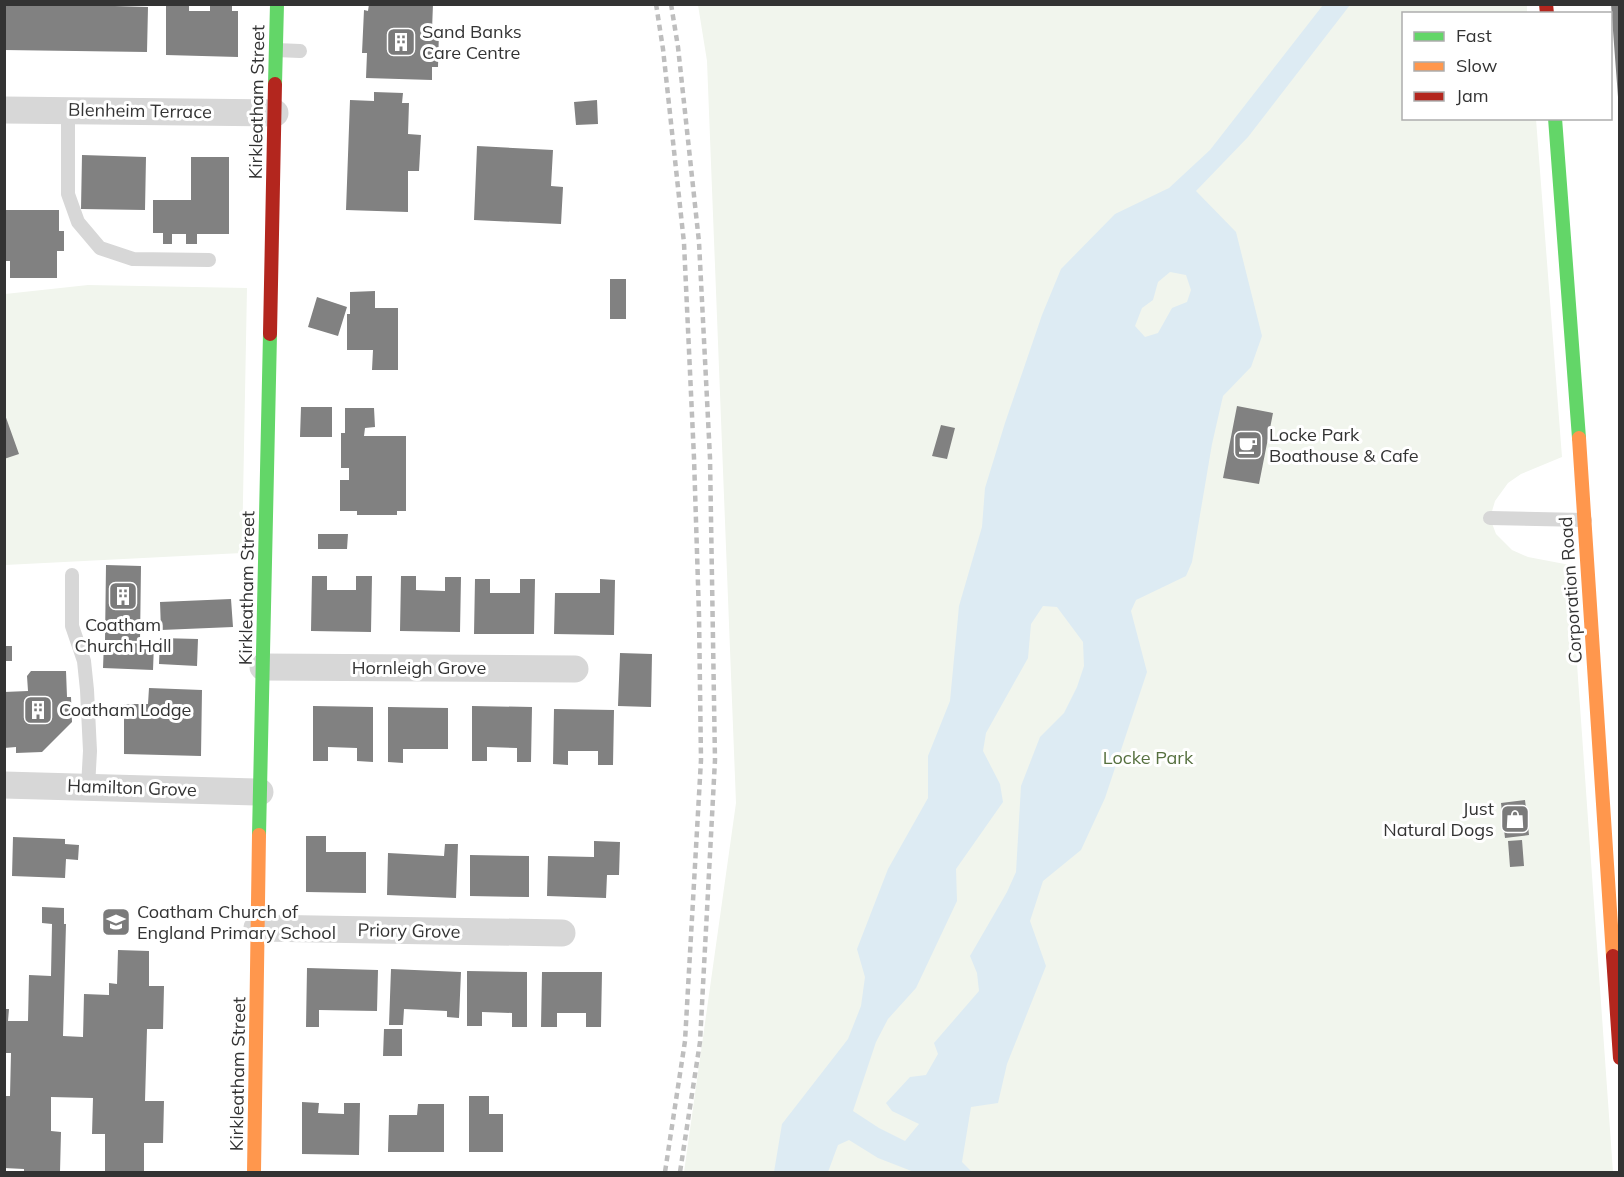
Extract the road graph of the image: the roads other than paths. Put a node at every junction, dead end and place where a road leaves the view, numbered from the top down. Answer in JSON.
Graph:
{"nodes":[{"id":1,"x":277,"y":4,"type":"edge"},
{"id":2,"x":276,"y":50,"type":"junction"},
{"id":3,"x":300,"y":51,"type":"dead end"},
{"id":4,"x":4,"y":110,"type":"edge"},
{"id":5,"x":68,"y":111,"type":"junction"},
{"id":6,"x":275,"y":113,"type":"junction"},
{"id":7,"x":1555,"y":120,"type":"edge"},
{"id":8,"x":208,"y":260,"type":"dead end"},
{"id":9,"x":1490,"y":518,"type":"dead end"},
{"id":10,"x":1585,"y":520,"type":"junction"},
{"id":11,"x":72,"y":574,"type":"dead end"},
{"id":12,"x":263,"y":667,"type":"junction"},
{"id":13,"x":575,"y":669,"type":"dead end"},
{"id":14,"x":4,"y":785,"type":"edge"},
{"id":15,"x":88,"y":787,"type":"junction"},
{"id":16,"x":260,"y":792,"type":"junction"},
{"id":17,"x":257,"y":928,"type":"junction"},
{"id":18,"x":562,"y":933,"type":"dead end"},
{"id":19,"x":1620,"y":1058,"type":"edge"},
{"id":20,"x":254,"y":1173,"type":"edge"}],
"edges":[{"from":1,"to":2,"type":"street","name":"Kirkleatham Street"},
{"from":2,"to":3,"type":"lane"},
{"from":2,"to":6,"type":"street","name":"Kirkleatham Street"},
{"from":4,"to":5,"type":"street","name":"Blenheim Terrace"},
{"from":5,"to":6,"type":"street","name":"Blenheim Terrace"},
{"from":5,"to":8,"type":"lane"},
{"from":6,"to":12,"type":"street","name":"Kirkleatham Street"},
{"from":7,"to":10,"type":"street","name":"Corporation Road"},
{"from":9,"to":10,"type":"lane"},
{"from":10,"to":19,"type":"street","name":"Corporation Road"},
{"from":11,"to":15,"type":"lane"},
{"from":12,"to":13,"type":"street","name":"Hornleigh Grove"},
{"from":12,"to":16,"type":"street","name":"Kirkleatham Street"},
{"from":14,"to":15,"type":"street","name":"Hamilton Grove"},
{"from":15,"to":16,"type":"street","name":"Hamilton Grove"},
{"from":16,"to":17,"type":"street","name":"Kirkleatham Street"},
{"from":17,"to":18,"type":"street","name":"Priory Grove"},
{"from":17,"to":20,"type":"street","name":"Kirkleatham Street"}]}
